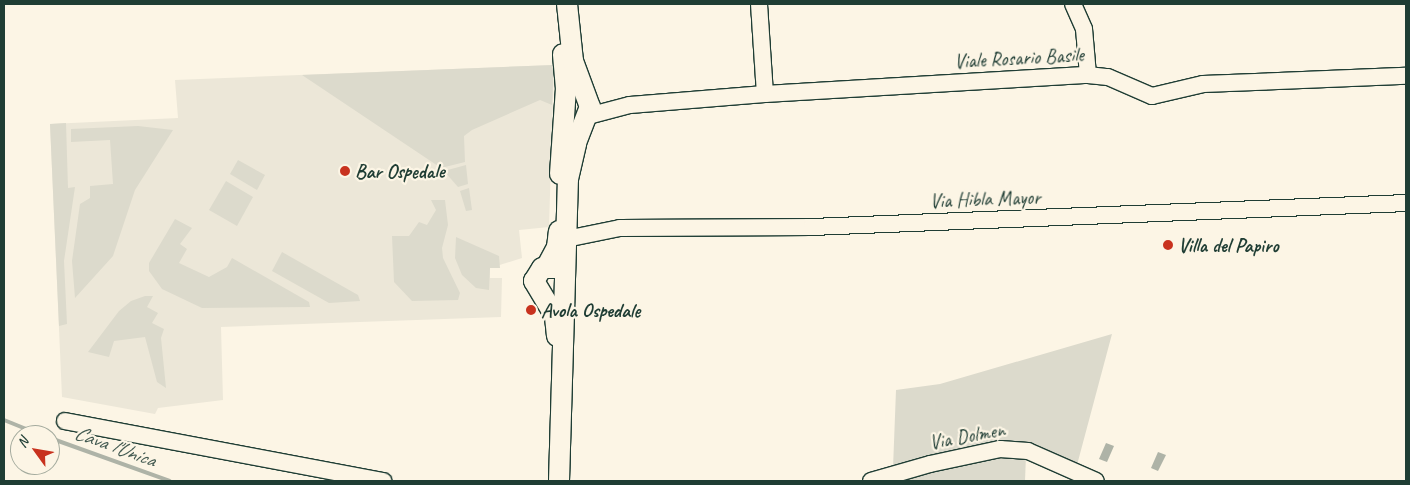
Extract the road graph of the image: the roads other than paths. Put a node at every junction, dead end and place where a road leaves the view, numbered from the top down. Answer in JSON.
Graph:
{"nodes":[{"id":1,"x":759,"y":4,"type":"edge"},
{"id":2,"x":1073,"y":4,"type":"edge"},
{"id":3,"x":567,"y":6,"type":"edge"},
{"id":4,"x":1088,"y":75,"type":"junction"},
{"id":5,"x":1406,"y":76,"type":"edge"},
{"id":6,"x":765,"y":94,"type":"junction"},
{"id":7,"x":564,"y":106,"type":"junction"},
{"id":8,"x":587,"y":108,"type":"junction"},
{"id":9,"x":1406,"y":203,"type":"edge"},
{"id":10,"x":566,"y":238,"type":"junction"},
{"id":11,"x":547,"y":266,"type":"junction"},
{"id":12,"x":564,"y":281,"type":"junction"},
{"id":13,"x":541,"y":294,"type":"junction"},
{"id":14,"x":561,"y":360,"type":"junction"},
{"id":15,"x":65,"y":421,"type":"dead end"},
{"id":16,"x":383,"y":481,"type":"edge"},
{"id":17,"x":559,"y":481,"type":"edge"},
{"id":18,"x":871,"y":481,"type":"edge"},
{"id":19,"x":1096,"y":481,"type":"edge"}],
"edges":[{"from":1,"to":6,"type":"street"},
{"from":2,"to":4,"type":"street"},
{"from":3,"to":7,"type":"main road"},
{"from":3,"to":8,"type":"main road"},
{"from":4,"to":5,"type":"street","name":"Viale Rosario Basile"},
{"from":4,"to":6,"type":"street","name":"Viale Rosario Basile"},
{"from":6,"to":8,"type":"street","name":"Viale Rosario Basile"},
{"from":7,"to":8,"type":"main road"},
{"from":7,"to":11,"type":"main road"},
{"from":8,"to":10,"type":"main road"},
{"from":9,"to":10,"type":"street","name":"Via Hibla Mayor"},
{"from":10,"to":12,"type":"main road"},
{"from":11,"to":12,"type":"main road"},
{"from":11,"to":13,"type":"main road"},
{"from":12,"to":13,"type":"main road"},
{"from":12,"to":14,"type":"main road"},
{"from":13,"to":14,"type":"main road"},
{"from":14,"to":17,"type":"main road"},
{"from":15,"to":16,"type":"street"},
{"from":18,"to":19,"type":"street","name":"Via Dolmen"}]}
